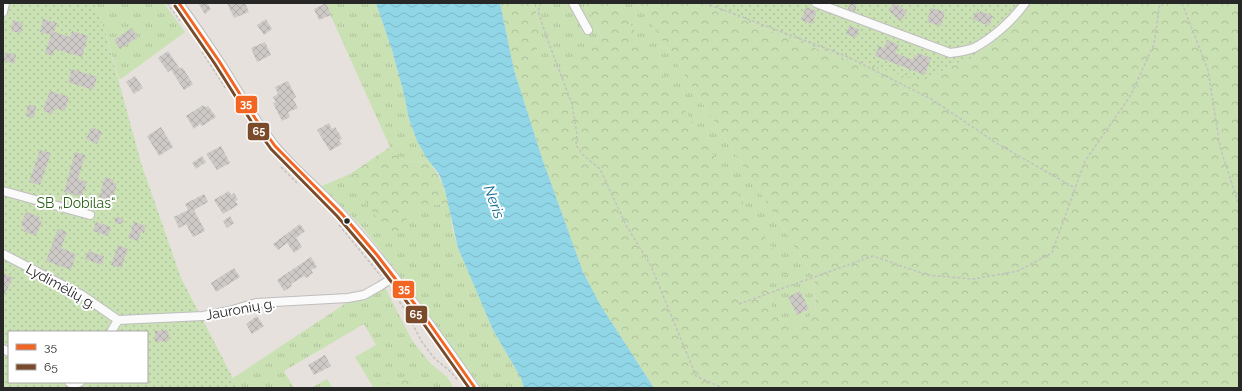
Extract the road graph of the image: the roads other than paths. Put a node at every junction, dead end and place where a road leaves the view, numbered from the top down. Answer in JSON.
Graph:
{"nodes":[{"id":1,"x":5,"y":3,"type":"edge"},
{"id":2,"x":179,"y":3,"type":"edge"},
{"id":3,"x":573,"y":3,"type":"edge"},
{"id":4,"x":816,"y":3,"type":"edge"},
{"id":5,"x":1025,"y":3,"type":"edge"},
{"id":6,"x":3,"y":12,"type":"edge"},
{"id":7,"x":588,"y":30,"type":"dead end"},
{"id":8,"x":3,"y":191,"type":"edge"},
{"id":9,"x":90,"y":215,"type":"dead end"},
{"id":10,"x":3,"y":254,"type":"edge"},
{"id":11,"x":394,"y":277,"type":"junction"},
{"id":12,"x":118,"y":320,"type":"junction"},
{"id":13,"x":112,"y":331,"type":"edge"},
{"id":14,"x":475,"y":388,"type":"edge"}],
"edges":[{"from":1,"to":6,"type":"street"},
{"from":2,"to":11,"type":"street"},
{"from":3,"to":7,"type":"street"},
{"from":4,"to":5,"type":"street"},
{"from":8,"to":9,"type":"street"},
{"from":10,"to":12,"type":"street","name":"Lydimėlių g."},
{"from":11,"to":12,"type":"street","name":"Jauronių g."},
{"from":11,"to":14,"type":"street"},
{"from":12,"to":13,"type":"street"}]}
